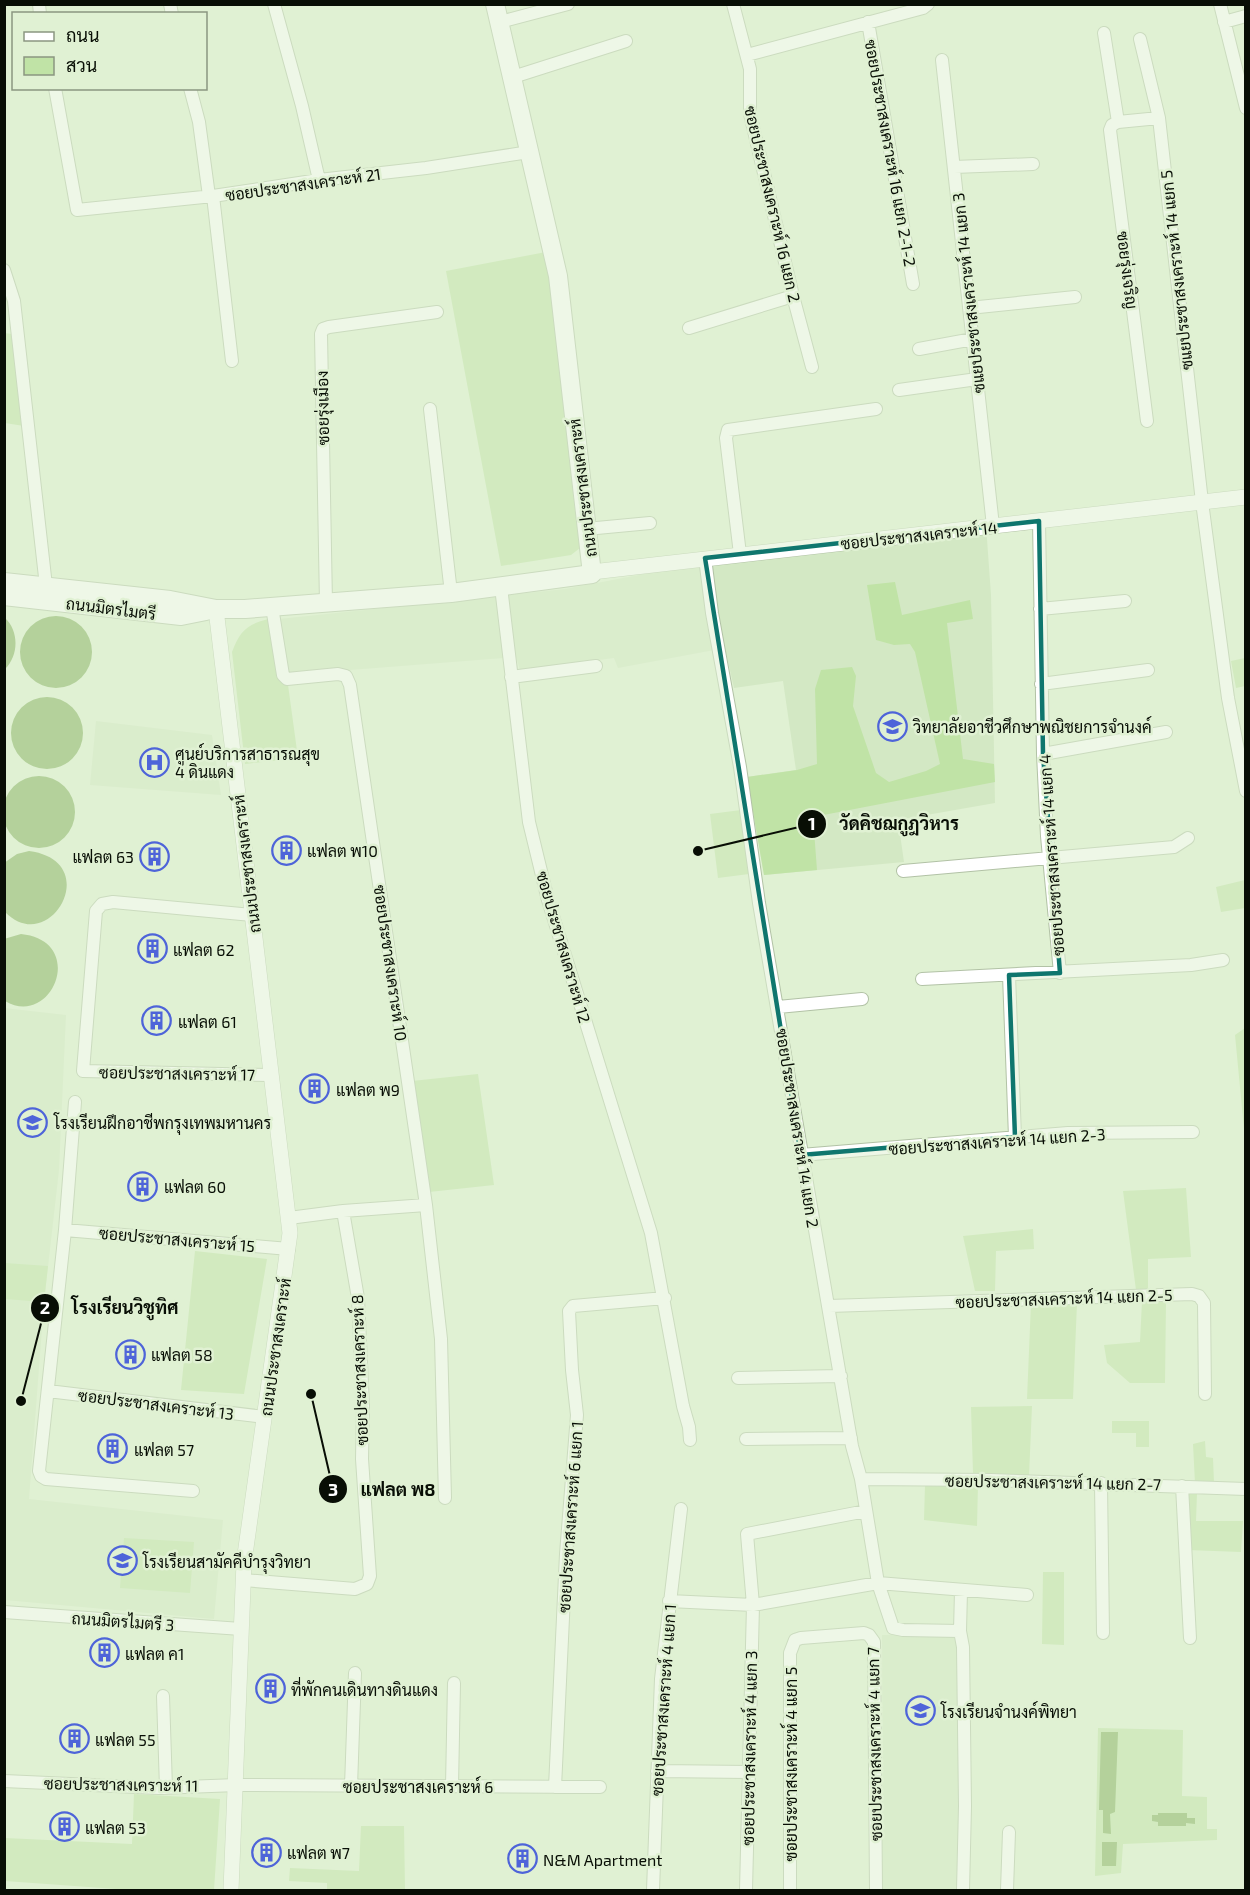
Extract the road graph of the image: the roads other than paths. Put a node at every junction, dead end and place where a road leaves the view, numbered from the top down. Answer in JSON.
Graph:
{"nodes":[{"id":1,"x":274,"y":4,"type":"edge"},
{"id":2,"x":568,"y":4,"type":"edge"},
{"id":3,"x":733,"y":4,"type":"edge"},
{"id":4,"x":927,"y":4,"type":"edge"},
{"id":5,"x":1220,"y":4,"type":"edge"},
{"id":6,"x":497,"y":13,"type":"edge"},
{"id":7,"x":1245,"y":16,"type":"edge"},
{"id":8,"x":868,"y":22,"type":"junction"},
{"id":9,"x":1224,"y":22,"type":"junction"},
{"id":10,"x":1104,"y":33,"type":"dead end"},
{"id":11,"x":1140,"y":39,"type":"dead end"},
{"id":12,"x":626,"y":41,"type":"dead end"},
{"id":13,"x":747,"y":55,"type":"junction"},
{"id":14,"x":942,"y":60,"type":"dead end"},
{"id":15,"x":513,"y":78,"type":"junction"},
{"id":16,"x":55,"y":90,"type":"edge"},
{"id":17,"x":191,"y":90,"type":"edge"},
{"id":18,"x":1245,"y":106,"type":"edge"},
{"id":19,"x":1159,"y":118,"type":"junction"},
{"id":20,"x":1118,"y":122,"type":"junction"},
{"id":21,"x":529,"y":152,"type":"junction"},
{"id":22,"x":1033,"y":164,"type":"dead end"},
{"id":23,"x":954,"y":167,"type":"junction"},
{"id":24,"x":319,"y":180,"type":"junction"},
{"id":25,"x":211,"y":196,"type":"junction"},
{"id":26,"x":4,"y":270,"type":"edge"},
{"id":27,"x":913,"y":284,"type":"dead end"},
{"id":28,"x":793,"y":296,"type":"junction"},
{"id":29,"x":1075,"y":297,"type":"dead end"},
{"id":30,"x":969,"y":308,"type":"junction"},
{"id":31,"x":437,"y":312,"type":"dead end"},
{"id":32,"x":689,"y":328,"type":"dead end"},
{"id":33,"x":973,"y":339,"type":"junction"},
{"id":34,"x":919,"y":349,"type":"dead end"},
{"id":35,"x":232,"y":361,"type":"dead end"},
{"id":36,"x":812,"y":367,"type":"dead end"},
{"id":37,"x":977,"y":379,"type":"junction"},
{"id":38,"x":899,"y":390,"type":"dead end"},
{"id":39,"x":430,"y":409,"type":"dead end"},
{"id":40,"x":876,"y":409,"type":"dead end"},
{"id":41,"x":1147,"y":421,"type":"dead end"},
{"id":42,"x":1245,"y":497,"type":"edge"},
{"id":43,"x":1202,"y":502,"type":"junction"},
{"id":44,"x":1039,"y":521,"type":"junction"},
{"id":45,"x":650,"y":523,"type":"dead end"},
{"id":46,"x":993,"y":526,"type":"junction"},
{"id":47,"x":586,"y":529,"type":"junction"},
{"id":48,"x":740,"y":554,"type":"junction"},
{"id":49,"x":705,"y":558,"type":"junction"},
{"id":50,"x":592,"y":572,"type":"junction"},
{"id":51,"x":4,"y":582,"type":"edge"},
{"id":52,"x":501,"y":587,"type":"junction"},
{"id":53,"x":45,"y":593,"type":"junction"},
{"id":54,"x":451,"y":593,"type":"junction"},
{"id":55,"x":4,"y":596,"type":"edge"},
{"id":56,"x":1125,"y":601,"type":"dead end"},
{"id":57,"x":326,"y":603,"type":"junction"},
{"id":58,"x":272,"y":607,"type":"junction"},
{"id":59,"x":216,"y":609,"type":"junction"},
{"id":60,"x":1040,"y":609,"type":"junction"},
{"id":61,"x":596,"y":666,"type":"dead end"},
{"id":62,"x":1148,"y":670,"type":"dead end"},
{"id":63,"x":511,"y":677,"type":"junction"},
{"id":64,"x":1041,"y":684,"type":"junction"},
{"id":65,"x":1166,"y":732,"type":"dead end"},
{"id":66,"x":1043,"y":754,"type":"junction"},
{"id":67,"x":1245,"y":791,"type":"edge"},
{"id":68,"x":1188,"y":838,"type":"dead end"},
{"id":69,"x":1050,"y":859,"type":"junction"},
{"id":70,"x":903,"y":871,"type":"dead end"},
{"id":71,"x":252,"y":915,"type":"junction"},
{"id":72,"x":1223,"y":960,"type":"dead end"},
{"id":73,"x":1060,"y":973,"type":"junction"},
{"id":74,"x":1009,"y":975,"type":"junction"},
{"id":75,"x":922,"y":979,"type":"dead end"},
{"id":76,"x":862,"y":999,"type":"dead end"},
{"id":77,"x":778,"y":1007,"type":"junction"},
{"id":78,"x":271,"y":1075,"type":"junction"},
{"id":79,"x":75,"y":1102,"type":"dead end"},
{"id":80,"x":1193,"y":1132,"type":"dead end"},
{"id":81,"x":1015,"y":1137,"type":"junction"},
{"id":82,"x":801,"y":1155,"type":"junction"},
{"id":83,"x":426,"y":1205,"type":"junction"},
{"id":84,"x":343,"y":1211,"type":"junction"},
{"id":85,"x":289,"y":1218,"type":"junction"},
{"id":86,"x":65,"y":1230,"type":"junction"},
{"id":87,"x":289,"y":1249,"type":"junction"},
{"id":88,"x":664,"y":1298,"type":"junction"},
{"id":89,"x":829,"y":1306,"type":"junction"},
{"id":90,"x":841,"y":1376,"type":"junction"},
{"id":91,"x":738,"y":1378,"type":"dead end"},
{"id":92,"x":48,"y":1391,"type":"junction"},
{"id":93,"x":1205,"y":1395,"type":"dead end"},
{"id":94,"x":265,"y":1417,"type":"junction"},
{"id":95,"x":851,"y":1438,"type":"junction"},
{"id":96,"x":690,"y":1440,"type":"dead end"},
{"id":97,"x":746,"y":1440,"type":"dead end"},
{"id":98,"x":861,"y":1479,"type":"junction"},
{"id":99,"x":1101,"y":1484,"type":"junction"},
{"id":100,"x":1182,"y":1486,"type":"junction"},
{"id":101,"x":1245,"y":1489,"type":"edge"},
{"id":102,"x":193,"y":1491,"type":"dead end"},
{"id":103,"x":445,"y":1498,"type":"dead end"},
{"id":104,"x":681,"y":1509,"type":"dead end"},
{"id":105,"x":866,"y":1511,"type":"junction"},
{"id":106,"x":243,"y":1580,"type":"junction"},
{"id":107,"x":878,"y":1583,"type":"junction"},
{"id":108,"x":961,"y":1591,"type":"junction"},
{"id":109,"x":1027,"y":1594,"type":"dead end"},
{"id":110,"x":669,"y":1601,"type":"junction"},
{"id":111,"x":753,"y":1605,"type":"junction"},
{"id":112,"x":4,"y":1612,"type":"edge"},
{"id":113,"x":241,"y":1629,"type":"junction"},
{"id":114,"x":960,"y":1631,"type":"junction"},
{"id":115,"x":1103,"y":1633,"type":"dead end"},
{"id":116,"x":832,"y":1635,"type":"joint"},
{"id":117,"x":1190,"y":1638,"type":"dead end"},
{"id":118,"x":355,"y":1673,"type":"dead end"},
{"id":119,"x":454,"y":1683,"type":"dead end"},
{"id":120,"x":163,"y":1696,"type":"dead end"},
{"id":121,"x":657,"y":1771,"type":"junction"},
{"id":122,"x":749,"y":1772,"type":"junction"},
{"id":123,"x":4,"y":1781,"type":"edge"},
{"id":124,"x":237,"y":1785,"type":"junction"},
{"id":125,"x":351,"y":1786,"type":"junction"},
{"id":126,"x":452,"y":1786,"type":"junction"},
{"id":127,"x":555,"y":1787,"type":"junction"},
{"id":128,"x":600,"y":1787,"type":"dead end"},
{"id":129,"x":166,"y":1788,"type":"junction"},
{"id":130,"x":1009,"y":1832,"type":"dead end"},
{"id":131,"x":231,"y":1890,"type":"edge"},
{"id":132,"x":653,"y":1890,"type":"edge"},
{"id":133,"x":746,"y":1890,"type":"edge"},
{"id":134,"x":790,"y":1890,"type":"edge"},
{"id":135,"x":876,"y":1890,"type":"edge"},
{"id":136,"x":963,"y":1890,"type":"edge"},
{"id":137,"x":1007,"y":1890,"type":"edge"}],
"edges":[{"from":1,"to":24,"type":"street"},
{"from":2,"to":6,"type":"street"},
{"from":3,"to":13,"type":"street","name":"ซอยประชาสงเคราะห์ 16 แยก 2"},
{"from":4,"to":8,"type":"street"},
{"from":5,"to":9,"type":"street"},
{"from":6,"to":15,"type":"main road","name":"ถนนประชาสงเคราะห์"},
{"from":7,"to":9,"type":"street"},
{"from":8,"to":13,"type":"street"},
{"from":8,"to":27,"type":"street","name":"ซอยประชาสงเคราะห์ 16 แยก 2-1-2"},
{"from":9,"to":18,"type":"street"},
{"from":10,"to":20,"type":"street","name":"ซอยรุ่งเจริญ"},
{"from":11,"to":19,"type":"street","name":"ซแยประชาสงเคราะห์ 14 แยก 5"},
{"from":12,"to":15,"type":"street"},
{"from":13,"to":28,"type":"street","name":"ซอยประชาสงเคราะห์ 16 แยก 2"},
{"from":14,"to":23,"type":"street","name":"ซแยประชาสงเคราะห์ 14 แยก 3"},
{"from":15,"to":21,"type":"main road","name":"ถนนประชาสงเคราะห์"},
{"from":16,"to":25,"type":"street","name":"ซอยประชาสงเคราะห์ 21"},
{"from":17,"to":25,"type":"street"},
{"from":19,"to":20,"type":"street"},
{"from":19,"to":43,"type":"street","name":"ซแยประชาสงเคราะห์ 14 แยก 5"},
{"from":20,"to":41,"type":"street","name":"ซอยรุ่งเจริญ"},
{"from":21,"to":24,"type":"street","name":"ซอยประชาสงเคราะห์ 21"},
{"from":21,"to":47,"type":"main road","name":"ถนนประชาสงเคราะห์"},
{"from":22,"to":23,"type":"street"},
{"from":23,"to":30,"type":"street","name":"ซแยประชาสงเคราะห์ 14 แยก 3"},
{"from":24,"to":25,"type":"street","name":"ซอยประชาสงเคราะห์ 21"},
{"from":25,"to":35,"type":"street"},
{"from":26,"to":53,"type":"street"},
{"from":28,"to":32,"type":"street"},
{"from":28,"to":36,"type":"street","name":"ซอยประชาสงเคราะห์ 16 แยก 2"},
{"from":29,"to":30,"type":"street"},
{"from":30,"to":33,"type":"street","name":"ซแยประชาสงเคราะห์ 14 แยก 3"},
{"from":31,"to":57,"type":"street","name":"ซอยรุ่งเมือง"},
{"from":33,"to":34,"type":"street"},
{"from":33,"to":37,"type":"street","name":"ซแยประชาสงเคราะห์ 14 แยก 3"},
{"from":37,"to":38,"type":"street"},
{"from":37,"to":46,"type":"street","name":"ซแยประชาสงเคราะห์ 14 แยก 3"},
{"from":39,"to":54,"type":"street"},
{"from":40,"to":48,"type":"street"},
{"from":42,"to":43,"type":"street","name":"ซอยประชาสงเคราะห์ 14"},
{"from":43,"to":44,"type":"street","name":"ซอยประชาสงเคราะห์ 14"},
{"from":43,"to":67,"type":"street","name":"ซแยประชาสงเคราะห์ 14 แยก 5"},
{"from":44,"to":46,"type":"street","name":"ซอยประชาสงเคราะห์ 14"},
{"from":44,"to":60,"type":"street","name":"ซอยประชาสงเคราะห์ 14 แยก 4"},
{"from":45,"to":47,"type":"street"},
{"from":46,"to":48,"type":"street","name":"ซอยประชาสงเคราะห์ 14"},
{"from":47,"to":50,"type":"main road","name":"ถนนประชาสงเคราะห์"},
{"from":48,"to":49,"type":"street","name":"ซอยประชาสงเคราะห์ 14"},
{"from":49,"to":50,"type":"street","name":"ซอยประชาสงเคราะห์ 14"},
{"from":49,"to":77,"type":"street","name":"ซอยประชาสงเคราะห์ 14 แยก 2"},
{"from":50,"to":52,"type":"main road","name":"ถนนประชาสงเคราะห์"},
{"from":51,"to":53,"type":"main road"},
{"from":52,"to":54,"type":"main road","name":"ถนนประชาสงเคราะห์"},
{"from":52,"to":63,"type":"street","name":"ซอยประชาสงเคราะห์ 12"},
{"from":53,"to":55,"type":"main road","name":"ถนนมิตรไมตรี"},
{"from":53,"to":59,"type":"main road","name":"ถนนมิตรไมตรี"},
{"from":54,"to":57,"type":"main road","name":"ถนนประชาสงเคราะห์"},
{"from":56,"to":60,"type":"street"},
{"from":57,"to":58,"type":"main road","name":"ถนนประชาสงเคราะห์"},
{"from":58,"to":59,"type":"main road","name":"ถนนประชาสงเคราะห์"},
{"from":58,"to":83,"type":"street","name":"ซอยประชาสงเคราะห์ 10"},
{"from":59,"to":71,"type":"street","name":"ถนนประชาสงเคราะห์"},
{"from":60,"to":64,"type":"street","name":"ซอยประชาสงเคราะห์ 14 แยก 4"},
{"from":61,"to":63,"type":"street"},
{"from":62,"to":64,"type":"street"},
{"from":63,"to":88,"type":"street","name":"ซอยประชาสงเคราะห์ 12"},
{"from":64,"to":66,"type":"street","name":"ซอยประชาสงเคราะห์ 14 แยก 4"},
{"from":65,"to":66,"type":"street"},
{"from":66,"to":69,"type":"street","name":"ซอยประชาสงเคราะห์ 14 แยก 4"},
{"from":68,"to":69,"type":"street"},
{"from":69,"to":70,"type":"street"},
{"from":69,"to":73,"type":"street","name":"ซอยประชาสงเคราะห์ 14 แยก 4"},
{"from":71,"to":78,"type":"street","name":"ถนนประชาสงเคราะห์"},
{"from":71,"to":78,"type":"street","name":"ซอยประชาสงเคราะห์ 17"},
{"from":72,"to":73,"type":"street"},
{"from":73,"to":74,"type":"street"},
{"from":74,"to":75,"type":"street"},
{"from":74,"to":81,"type":"street"},
{"from":76,"to":77,"type":"street"},
{"from":77,"to":82,"type":"street","name":"ซอยประชาสงเคราะห์ 14 แยก 2"},
{"from":78,"to":85,"type":"street","name":"ถนนประชาสงเคราะห์"},
{"from":79,"to":86,"type":"street"},
{"from":80,"to":81,"type":"street","name":"ซอยประชาสงเคราะห์ 14 แยก 2-3"},
{"from":81,"to":82,"type":"street","name":"ซอยประชาสงเคราะห์ 14 แยก 2-3"},
{"from":82,"to":89,"type":"street","name":"ซอยประชาสงเคราะห์ 14 แยก 2"},
{"from":83,"to":84,"type":"street"},
{"from":83,"to":103,"type":"street","name":"ซอยประชาสงเคราะห์ 10"},
{"from":84,"to":85,"type":"street"},
{"from":84,"to":106,"type":"street","name":"ซอยประชาสงเคราะห์ 8"},
{"from":85,"to":87,"type":"street","name":"ถนนประชาสงเคราะห์"},
{"from":86,"to":87,"type":"street","name":"ซอยประชาสงเคราะห์ 15"},
{"from":86,"to":92,"type":"street"},
{"from":87,"to":94,"type":"street","name":"ถนนประชาสงเคราะห์"},
{"from":88,"to":96,"type":"street"},
{"from":88,"to":127,"type":"street","name":"ซอยประชาสงเคราะห์ 6 แยก 1"},
{"from":89,"to":90,"type":"street","name":"ซอยประชาสงเคราะห์ 14 แยก 2"},
{"from":89,"to":93,"type":"street","name":"ซอยประชาสงเคราะห์ 14 แยก 2-5"},
{"from":90,"to":91,"type":"street"},
{"from":90,"to":95,"type":"street","name":"ซอยประชาสงเคราะห์ 14 แยก 2"},
{"from":92,"to":94,"type":"street","name":"ซอยประชาสงเคราะห์ 13"},
{"from":92,"to":102,"type":"street"},
{"from":94,"to":106,"type":"street","name":"ถนนประชาสงเคราะห์"},
{"from":95,"to":97,"type":"street"},
{"from":95,"to":98,"type":"street","name":"ซอยประชาสงเคราะห์ 14 แยก 2"},
{"from":98,"to":99,"type":"street","name":"ซอยประชาสงเคราะห์ 14 แยก 2-7"},
{"from":98,"to":105,"type":"street","name":"ซอยประชาสงเคราะห์ 14 แยก 2"},
{"from":99,"to":100,"type":"street","name":"ซอยประชาสงเคราะห์ 14 แยก 2-7"},
{"from":99,"to":115,"type":"street"},
{"from":100,"to":101,"type":"street","name":"ซอยประชาสงเคราะห์ 14 แยก 2-7"},
{"from":100,"to":117,"type":"street"},
{"from":104,"to":110,"type":"street","name":"ซอยประชาสงเคราะห์ 4 แยก 1"},
{"from":105,"to":107,"type":"street","name":"ซอยประชาสงเคราะห์ 14 แยก 2"},
{"from":105,"to":111,"type":"street","name":"ซอยประชาสงเคราะห์ 4 แยก 3"},
{"from":106,"to":113,"type":"street","name":"ถนนประชาสงเคราะห์"},
{"from":107,"to":108,"type":"street"},
{"from":107,"to":111,"type":"street"},
{"from":107,"to":114,"type":"street","name":"ซอยประชาสงเคราะห์ 14 แยก 2"},
{"from":108,"to":109,"type":"street"},
{"from":108,"to":114,"type":"street"},
{"from":110,"to":111,"type":"street"},
{"from":110,"to":121,"type":"street","name":"ซอยประชาสงเคราะห์ 4 แยก 1"},
{"from":111,"to":122,"type":"street","name":"ซอยประชาสงเคราะห์ 4 แยก 3"},
{"from":112,"to":113,"type":"street","name":"ถนนมิตรไมตรี 3"},
{"from":113,"to":124,"type":"street","name":"ถนนประชาสงเคราะห์"},
{"from":114,"to":136,"type":"street"},
{"from":116,"to":134,"type":"street","name":"ซอยประชาสงเคราะห์ 4 แยก 5"},
{"from":116,"to":135,"type":"street","name":"ซอยประชาสงเคราะห์ 4 แยก 7"},
{"from":118,"to":125,"type":"street"},
{"from":119,"to":126,"type":"street"},
{"from":120,"to":129,"type":"street"},
{"from":121,"to":122,"type":"street"},
{"from":121,"to":132,"type":"street","name":"ซอยประชาสงเคราะห์ 4 แยก 1"},
{"from":122,"to":133,"type":"street","name":"ซอยประชาสงเคราะห์ 4 แยก 3"},
{"from":123,"to":129,"type":"street","name":"ซอยประชาสงเคราะห์ 11"},
{"from":124,"to":125,"type":"street","name":"ซอยประชาสงเคราะห์ 6"},
{"from":124,"to":129,"type":"street","name":"ซอยประชาสงเคราะห์ 11"},
{"from":124,"to":131,"type":"street","name":"ถนนประชาสงเคราะห์"},
{"from":125,"to":126,"type":"street","name":"ซอยประชาสงเคราะห์ 6"},
{"from":126,"to":127,"type":"street","name":"ซอยประชาสงเคราะห์ 6"},
{"from":127,"to":128,"type":"street","name":"ซอยประชาสงเคราะห์ 6"},
{"from":130,"to":137,"type":"street"}]}
